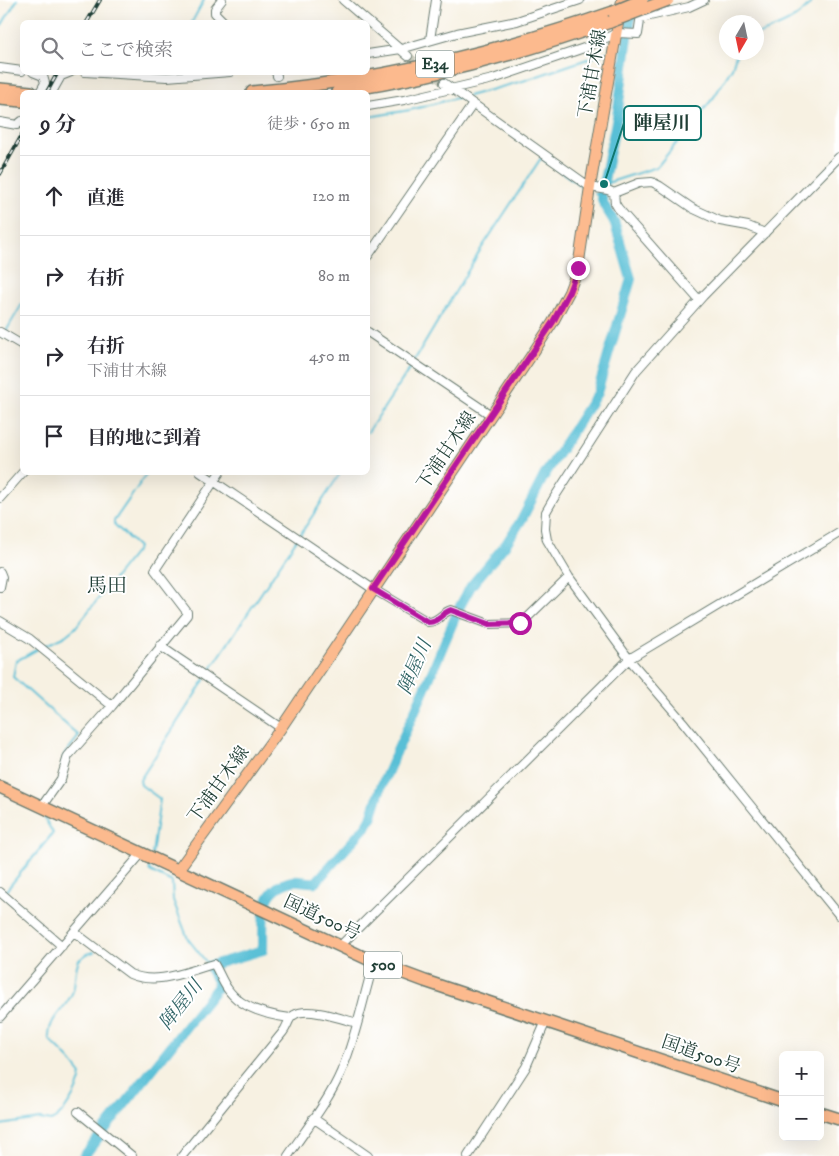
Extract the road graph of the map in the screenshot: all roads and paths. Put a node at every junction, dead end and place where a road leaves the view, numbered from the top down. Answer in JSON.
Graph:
{"nodes":[{"id":1,"x":222,"y":0,"type":"edge"},
{"id":2,"x":343,"y":0,"type":"edge"},
{"id":3,"x":436,"y":0,"type":"edge"},
{"id":4,"x":580,"y":0,"type":"edge"},
{"id":5,"x":622,"y":0,"type":"edge"},
{"id":6,"x":642,"y":0,"type":"edge"},
{"id":7,"x":668,"y":0,"type":"edge"},
{"id":8,"x":704,"y":0,"type":"edge"},
{"id":9,"x":612,"y":17,"type":"junction"},
{"id":10,"x":641,"y":18,"type":"junction"},
{"id":11,"x":222,"y":20,"type":"edge"},
{"id":12,"x":367,"y":20,"type":"edge"},
{"id":13,"x":370,"y":23,"type":"edge"},
{"id":14,"x":617,"y":33,"type":"junction"},
{"id":15,"x":430,"y":40,"type":"junction"},
{"id":16,"x":401,"y":49,"type":"junction"},
{"id":17,"x":370,"y":54,"type":"edge"},
{"id":18,"x":408,"y":56,"type":"tunnel mouth"},
{"id":19,"x":0,"y":68,"type":"edge"},
{"id":20,"x":20,"y":71,"type":"edge"},
{"id":21,"x":40,"y":75,"type":"edge"},
{"id":22,"x":64,"y":75,"type":"edge"},
{"id":23,"x":134,"y":75,"type":"edge"},
{"id":24,"x":192,"y":75,"type":"edge"},
{"id":25,"x":444,"y":83,"type":"tunnel mouth"},
{"id":26,"x":452,"y":89,"type":"junction"},
{"id":27,"x":0,"y":90,"type":"edge"},
{"id":28,"x":41,"y":90,"type":"edge"},
{"id":29,"x":53,"y":90,"type":"edge"},
{"id":30,"x":270,"y":90,"type":"edge"},
{"id":31,"x":349,"y":90,"type":"edge"},
{"id":32,"x":20,"y":91,"type":"edge"},
{"id":33,"x":0,"y":99,"type":"edge"},
{"id":34,"x":20,"y":101,"type":"edge"},
{"id":35,"x":473,"y":104,"type":"junction"},
{"id":36,"x":370,"y":106,"type":"edge"},
{"id":37,"x":0,"y":122,"type":"edge"},
{"id":38,"x":20,"y":122,"type":"edge"},
{"id":39,"x":839,"y":157,"type":"edge"},
{"id":40,"x":592,"y":187,"type":"junction"},
{"id":41,"x":611,"y":191,"type":"junction"},
{"id":42,"x":765,"y":233,"type":"junction"},
{"id":43,"x":370,"y":253,"type":"edge"},
{"id":44,"x":699,"y":300,"type":"junction"},
{"id":45,"x":0,"y":332,"type":"edge"},
{"id":46,"x":370,"y":333,"type":"edge"},
{"id":47,"x":20,"y":344,"type":"edge"},
{"id":48,"x":490,"y":415,"type":"junction"},
{"id":49,"x":20,"y":475,"type":"edge"},
{"id":50,"x":204,"y":475,"type":"edge"},
{"id":51,"x":218,"y":475,"type":"edge"},
{"id":52,"x":214,"y":482,"type":"junction"},
{"id":53,"x":0,"y":498,"type":"edge"},
{"id":54,"x":839,"y":533,"type":"edge"},
{"id":55,"x":0,"y":572,"type":"edge"},
{"id":56,"x":569,"y":578,"type":"junction"},
{"id":57,"x":0,"y":587,"type":"edge"},
{"id":58,"x":373,"y":589,"type":"junction"},
{"id":59,"x":0,"y":621,"type":"edge"},
{"id":60,"x":160,"y":646,"type":"junction"},
{"id":61,"x":629,"y":659,"type":"junction"},
{"id":62,"x":112,"y":706,"type":"junction"},
{"id":63,"x":281,"y":728,"type":"junction"},
{"id":64,"x":0,"y":787,"type":"edge"},
{"id":65,"x":42,"y":806,"type":"junction"},
{"id":66,"x":142,"y":853,"type":"junction"},
{"id":67,"x":178,"y":870,"type":"junction"},
{"id":68,"x":0,"y":892,"type":"edge"},
{"id":69,"x":839,"y":915,"type":"edge"},
{"id":70,"x":74,"y":932,"type":"junction"},
{"id":71,"x":62,"y":946,"type":"junction"},
{"id":72,"x":340,"y":946,"type":"junction"},
{"id":73,"x":374,"y":962,"type":"junction"},
{"id":74,"x":0,"y":1017,"type":"edge"},
{"id":75,"x":290,"y":1018,"type":"junction"},
{"id":76,"x":546,"y":1021,"type":"junction"},
{"id":77,"x":357,"y":1023,"type":"junction"},
{"id":78,"x":779,"y":1100,"type":"edge"},
{"id":79,"x":78,"y":1112,"type":"dead end"},
{"id":80,"x":824,"y":1114,"type":"edge"},
{"id":81,"x":313,"y":1118,"type":"junction"},
{"id":82,"x":839,"y":1119,"type":"edge"},
{"id":83,"x":132,"y":1156,"type":"edge"},
{"id":84,"x":182,"y":1156,"type":"edge"},
{"id":85,"x":288,"y":1156,"type":"edge"},
{"id":86,"x":368,"y":1156,"type":"edge"},
{"id":87,"x":468,"y":1156,"type":"edge"}],
"edges":[{"from":1,"to":11,"type":"street"},
{"from":2,"to":12,"type":"street"},
{"from":3,"to":15,"type":"street"},
{"from":4,"to":15,"type":"street"},
{"from":5,"to":14,"type":"main road","name":"下浦甘木線"},
{"from":6,"to":9,"type":"highway","number":"E34","bridge":true},
{"from":6,"to":10,"type":"street"},
{"from":7,"to":9,"type":"highway","number":"E34","bridge":true},
{"from":8,"to":10,"type":"street"},
{"from":9,"to":30,"type":"highway","number":"E34"},
{"from":9,"to":31,"type":"highway","number":"E34"},
{"from":10,"to":14,"type":"street"},
{"from":13,"to":16,"type":"street"},
{"from":14,"to":26,"type":"street"},
{"from":14,"to":40,"type":"main road","name":"下浦甘木線"},
{"from":15,"to":16,"type":"street"},
{"from":16,"to":17,"type":"street"},
{"from":16,"to":18,"type":"street"},
{"from":19,"to":20,"type":"street"},
{"from":21,"to":28,"type":"street"},
{"from":22,"to":29,"type":"street"},
{"from":23,"to":24,"type":"street"},
{"from":25,"to":26,"type":"street"},
{"from":26,"to":35,"type":"street"},
{"from":26,"to":36,"type":"street"},
{"from":27,"to":32,"type":"highway"},
{"from":33,"to":34,"type":"highway"},
{"from":35,"to":40,"type":"street"},
{"from":35,"to":43,"type":"street"},
{"from":37,"to":38,"type":"street"},
{"from":39,"to":42,"type":"street"},
{"from":40,"to":41,"type":"street"},
{"from":40,"to":48,"type":"main road","name":"下浦甘木線"},
{"from":41,"to":42,"type":"street"},
{"from":41,"to":44,"type":"street"},
{"from":42,"to":44,"type":"street"},
{"from":44,"to":56,"type":"street"},
{"from":45,"to":47,"type":"street"},
{"from":46,"to":48,"type":"street"},
{"from":48,"to":58,"type":"main road","name":"下浦甘木線"},
{"from":49,"to":53,"type":"street"},
{"from":50,"to":52,"type":"street"},
{"from":51,"to":52,"type":"street"},
{"from":52,"to":58,"type":"street"},
{"from":52,"to":60,"type":"street"},
{"from":54,"to":61,"type":"street"},
{"from":55,"to":57,"type":"street"},
{"from":56,"to":58,"type":"street"},
{"from":56,"to":61,"type":"street"},
{"from":58,"to":63,"type":"main road","name":"下浦甘木線"},
{"from":59,"to":62,"type":"street"},
{"from":60,"to":62,"type":"street"},
{"from":60,"to":63,"type":"street"},
{"from":61,"to":69,"type":"street"},
{"from":61,"to":72,"type":"street"},
{"from":62,"to":65,"type":"street"},
{"from":63,"to":67,"type":"main road","name":"下浦甘木線"},
{"from":64,"to":65,"type":"highway","name":"国道500号","number":"500"},
{"from":65,"to":66,"type":"highway","name":"国道500号","number":"500"},
{"from":66,"to":67,"type":"highway","name":"国道500号","number":"500"},
{"from":66,"to":70,"type":"street"},
{"from":67,"to":72,"type":"highway","name":"国道500号","number":"500"},
{"from":68,"to":71,"type":"street"},
{"from":70,"to":71,"type":"street"},
{"from":70,"to":75,"type":"street"},
{"from":71,"to":74,"type":"street"},
{"from":72,"to":73,"type":"highway","name":"国道500号","number":"500"},
{"from":73,"to":76,"type":"highway","name":"国道500号","number":"500"},
{"from":73,"to":77,"type":"street"},
{"from":75,"to":77,"type":"street"},
{"from":75,"to":84,"type":"street"},
{"from":76,"to":78,"type":"highway","name":"国道500号","number":"500"},
{"from":76,"to":87,"type":"street"},
{"from":77,"to":81,"type":"street"},
{"from":79,"to":83,"type":"street"},
{"from":80,"to":82,"type":"highway"},
{"from":81,"to":85,"type":"street"},
{"from":81,"to":86,"type":"street"}]}
